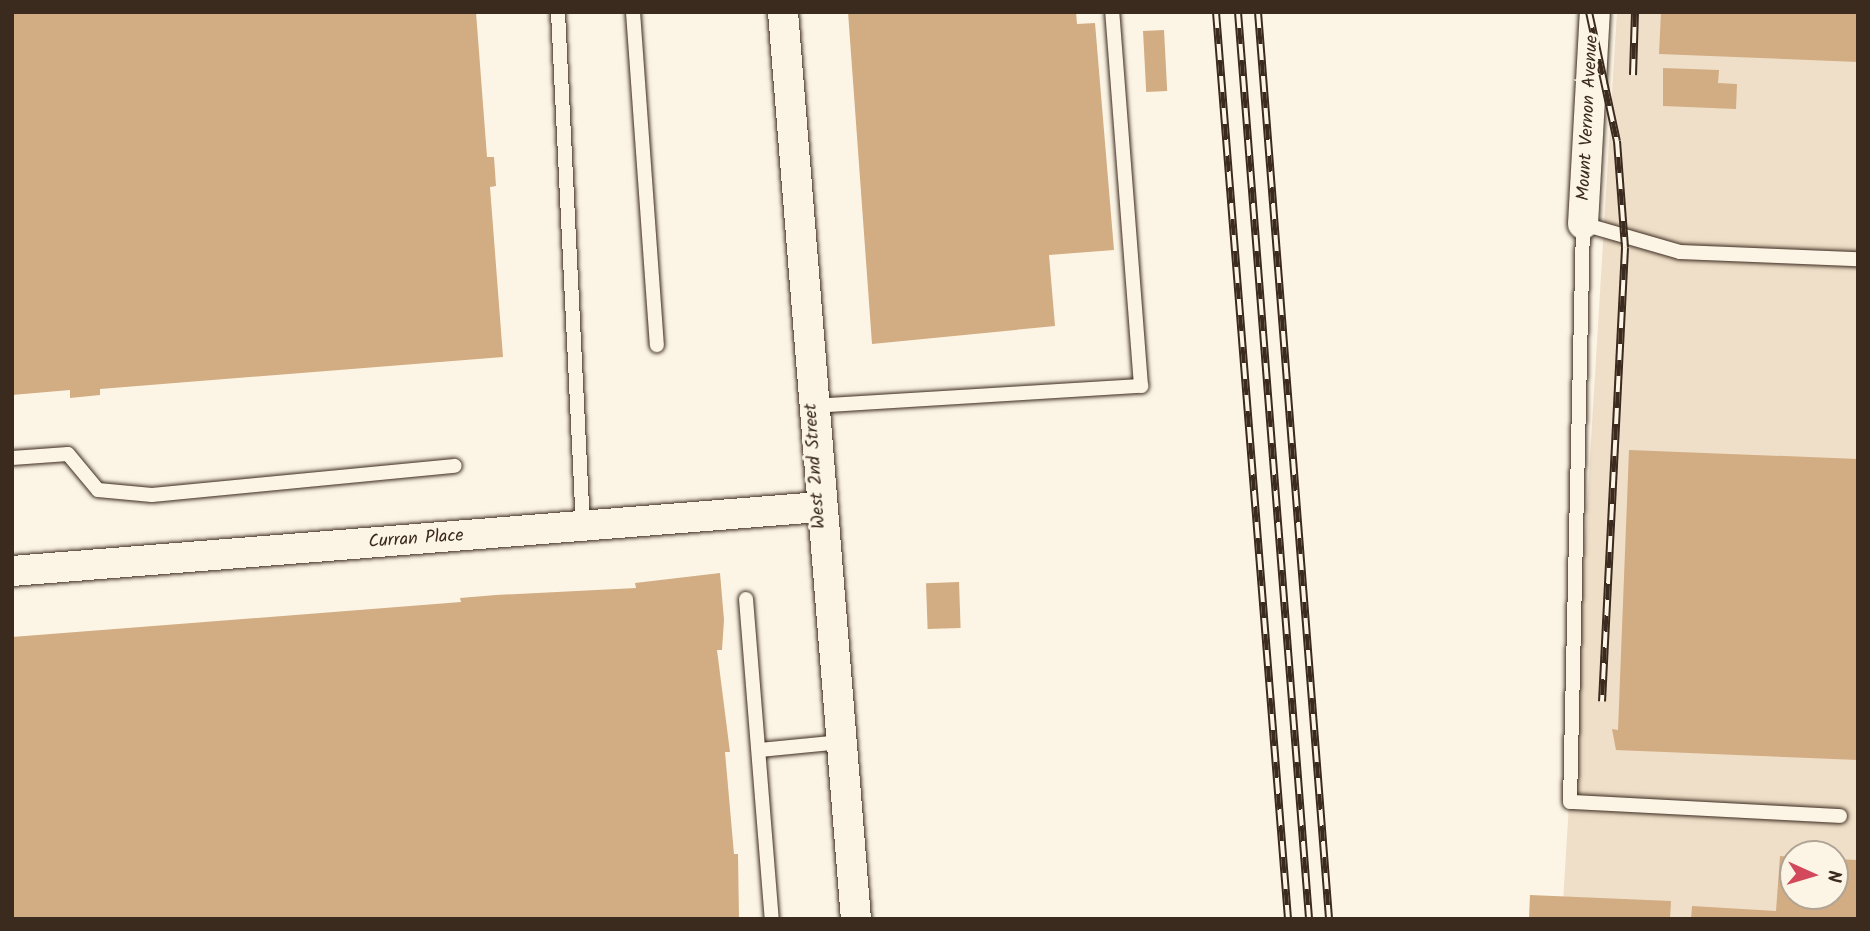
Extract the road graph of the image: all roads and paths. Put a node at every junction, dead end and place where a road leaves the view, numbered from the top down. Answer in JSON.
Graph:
{"nodes":[{"id":1,"x":558,"y":12,"type":"edge"},
{"id":2,"x":633,"y":12,"type":"edge"},
{"id":3,"x":783,"y":12,"type":"edge"},
{"id":4,"x":1112,"y":12,"type":"edge"},
{"id":5,"x":1595,"y":12,"type":"edge"},
{"id":6,"x":1583,"y":224,"type":"junction"},
{"id":7,"x":1858,"y":259,"type":"edge"},
{"id":8,"x":657,"y":345,"type":"dead end"},
{"id":9,"x":811,"y":406,"type":"junction"},
{"id":10,"x":12,"y":458,"type":"edge"},
{"id":11,"x":455,"y":466,"type":"dead end"},
{"id":12,"x":819,"y":507,"type":"junction"},
{"id":13,"x":583,"y":527,"type":"junction"},
{"id":14,"x":12,"y":571,"type":"edge"},
{"id":15,"x":746,"y":599,"type":"dead end"},
{"id":16,"x":839,"y":741,"type":"junction"},
{"id":17,"x":759,"y":750,"type":"junction"},
{"id":18,"x":1840,"y":816,"type":"dead end"},
{"id":19,"x":772,"y":919,"type":"edge"},
{"id":20,"x":856,"y":919,"type":"edge"}],
"edges":[{"from":1,"to":13,"type":"lane"},
{"from":2,"to":8,"type":"lane"},
{"from":3,"to":9,"type":"street","name":"West 2nd Street"},
{"from":4,"to":9,"type":"lane"},
{"from":5,"to":6,"type":"street","name":"Mount Vernon Avenue"},
{"from":6,"to":7,"type":"lane"},
{"from":6,"to":18,"type":"lane"},
{"from":9,"to":12,"type":"street","name":"West 2nd Street"},
{"from":10,"to":11,"type":"lane"},
{"from":12,"to":13,"type":"street","name":"Curran Place"},
{"from":12,"to":16,"type":"street","name":"West 2nd Street"},
{"from":13,"to":14,"type":"street","name":"Curran Place"},
{"from":15,"to":17,"type":"lane"},
{"from":16,"to":17,"type":"lane"},
{"from":16,"to":20,"type":"street","name":"West 2nd Street"},
{"from":17,"to":19,"type":"lane"}]}
